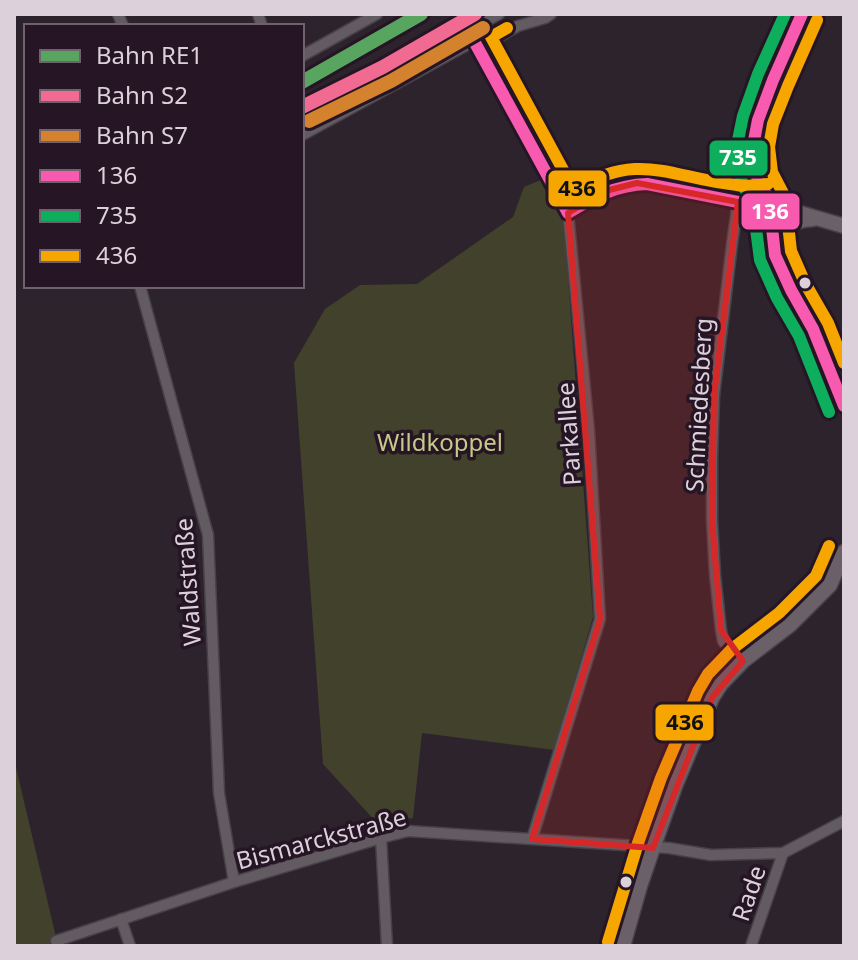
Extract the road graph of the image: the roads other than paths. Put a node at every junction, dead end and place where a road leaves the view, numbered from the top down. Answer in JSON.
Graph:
{"nodes":[{"id":1,"x":377,"y":14,"type":"edge"},
{"id":2,"x":499,"y":14,"type":"edge"},
{"id":3,"x":551,"y":14,"type":"edge"},
{"id":4,"x":802,"y":14,"type":"edge"},
{"id":5,"x":474,"y":41,"type":"junction"},
{"id":6,"x":304,"y":55,"type":"edge"},
{"id":7,"x":304,"y":134,"type":"edge"},
{"id":8,"x":753,"y":146,"type":"junction"},
{"id":9,"x":769,"y":200,"type":"junction"},
{"id":10,"x":738,"y":202,"type":"junction"},
{"id":11,"x":568,"y":213,"type":"junction"},
{"id":12,"x":803,"y":215,"type":"junction"},
{"id":13,"x":819,"y":219,"type":"junction"},
{"id":14,"x":771,"y":222,"type":"junction"},
{"id":15,"x":844,"y":226,"type":"edge"},
{"id":16,"x":773,"y":246,"type":"junction"},
{"id":17,"x":141,"y":288,"type":"edge"},
{"id":18,"x":844,"y":406,"type":"edge"},
{"id":19,"x":844,"y":554,"type":"edge"},
{"id":20,"x":743,"y":661,"type":"junction"},
{"id":21,"x":844,"y":821,"type":"edge"},
{"id":22,"x":381,"y":838,"type":"junction"},
{"id":23,"x":532,"y":839,"type":"junction"},
{"id":24,"x":653,"y":848,"type":"junction"},
{"id":25,"x":783,"y":853,"type":"junction"},
{"id":26,"x":234,"y":882,"type":"junction"},
{"id":27,"x":121,"y":919,"type":"junction"},
{"id":28,"x":56,"y":941,"type":"dead end"},
{"id":29,"x":130,"y":946,"type":"edge"},
{"id":30,"x":387,"y":946,"type":"edge"},
{"id":31,"x":623,"y":946,"type":"edge"},
{"id":32,"x":751,"y":946,"type":"edge"}],
"edges":[{"from":1,"to":6,"type":"street"},
{"from":2,"to":5,"type":"street"},
{"from":3,"to":5,"type":"street"},
{"from":4,"to":8,"type":"main road"},
{"from":5,"to":7,"type":"street"},
{"from":5,"to":11,"type":"street","name":"Parkallee"},
{"from":8,"to":9,"type":"main road"},
{"from":8,"to":10,"type":"street","name":"Schmiedesberg"},
{"from":9,"to":10,"type":"street"},
{"from":9,"to":12,"type":"main road"},
{"from":9,"to":14,"type":"main road"},
{"from":10,"to":11,"type":"street"},
{"from":10,"to":20,"type":"street","name":"Schmiedesberg"},
{"from":11,"to":23,"type":"street","name":"Parkallee"},
{"from":12,"to":13,"type":"main road"},
{"from":12,"to":14,"type":"main road"},
{"from":13,"to":15,"type":"main road"},
{"from":13,"to":16,"type":"main road"},
{"from":14,"to":16,"type":"main road"},
{"from":16,"to":18,"type":"main road"},
{"from":17,"to":26,"type":"street","name":"Waldstraße"},
{"from":19,"to":20,"type":"main road"},
{"from":20,"to":24,"type":"main road"},
{"from":21,"to":25,"type":"street"},
{"from":22,"to":23,"type":"street","name":"Bismarckstraße"},
{"from":22,"to":26,"type":"street","name":"Bismarckstraße"},
{"from":22,"to":30,"type":"street"},
{"from":23,"to":24,"type":"street","name":"Bismarckstraße"},
{"from":24,"to":25,"type":"street","name":"Bismarckstraße"},
{"from":24,"to":31,"type":"main road"},
{"from":25,"to":32,"type":"street","name":"Rade"},
{"from":26,"to":27,"type":"street","name":"Bismarckstraße"},
{"from":27,"to":28,"type":"street","name":"Bismarckstraße"},
{"from":27,"to":29,"type":"street"}]}
